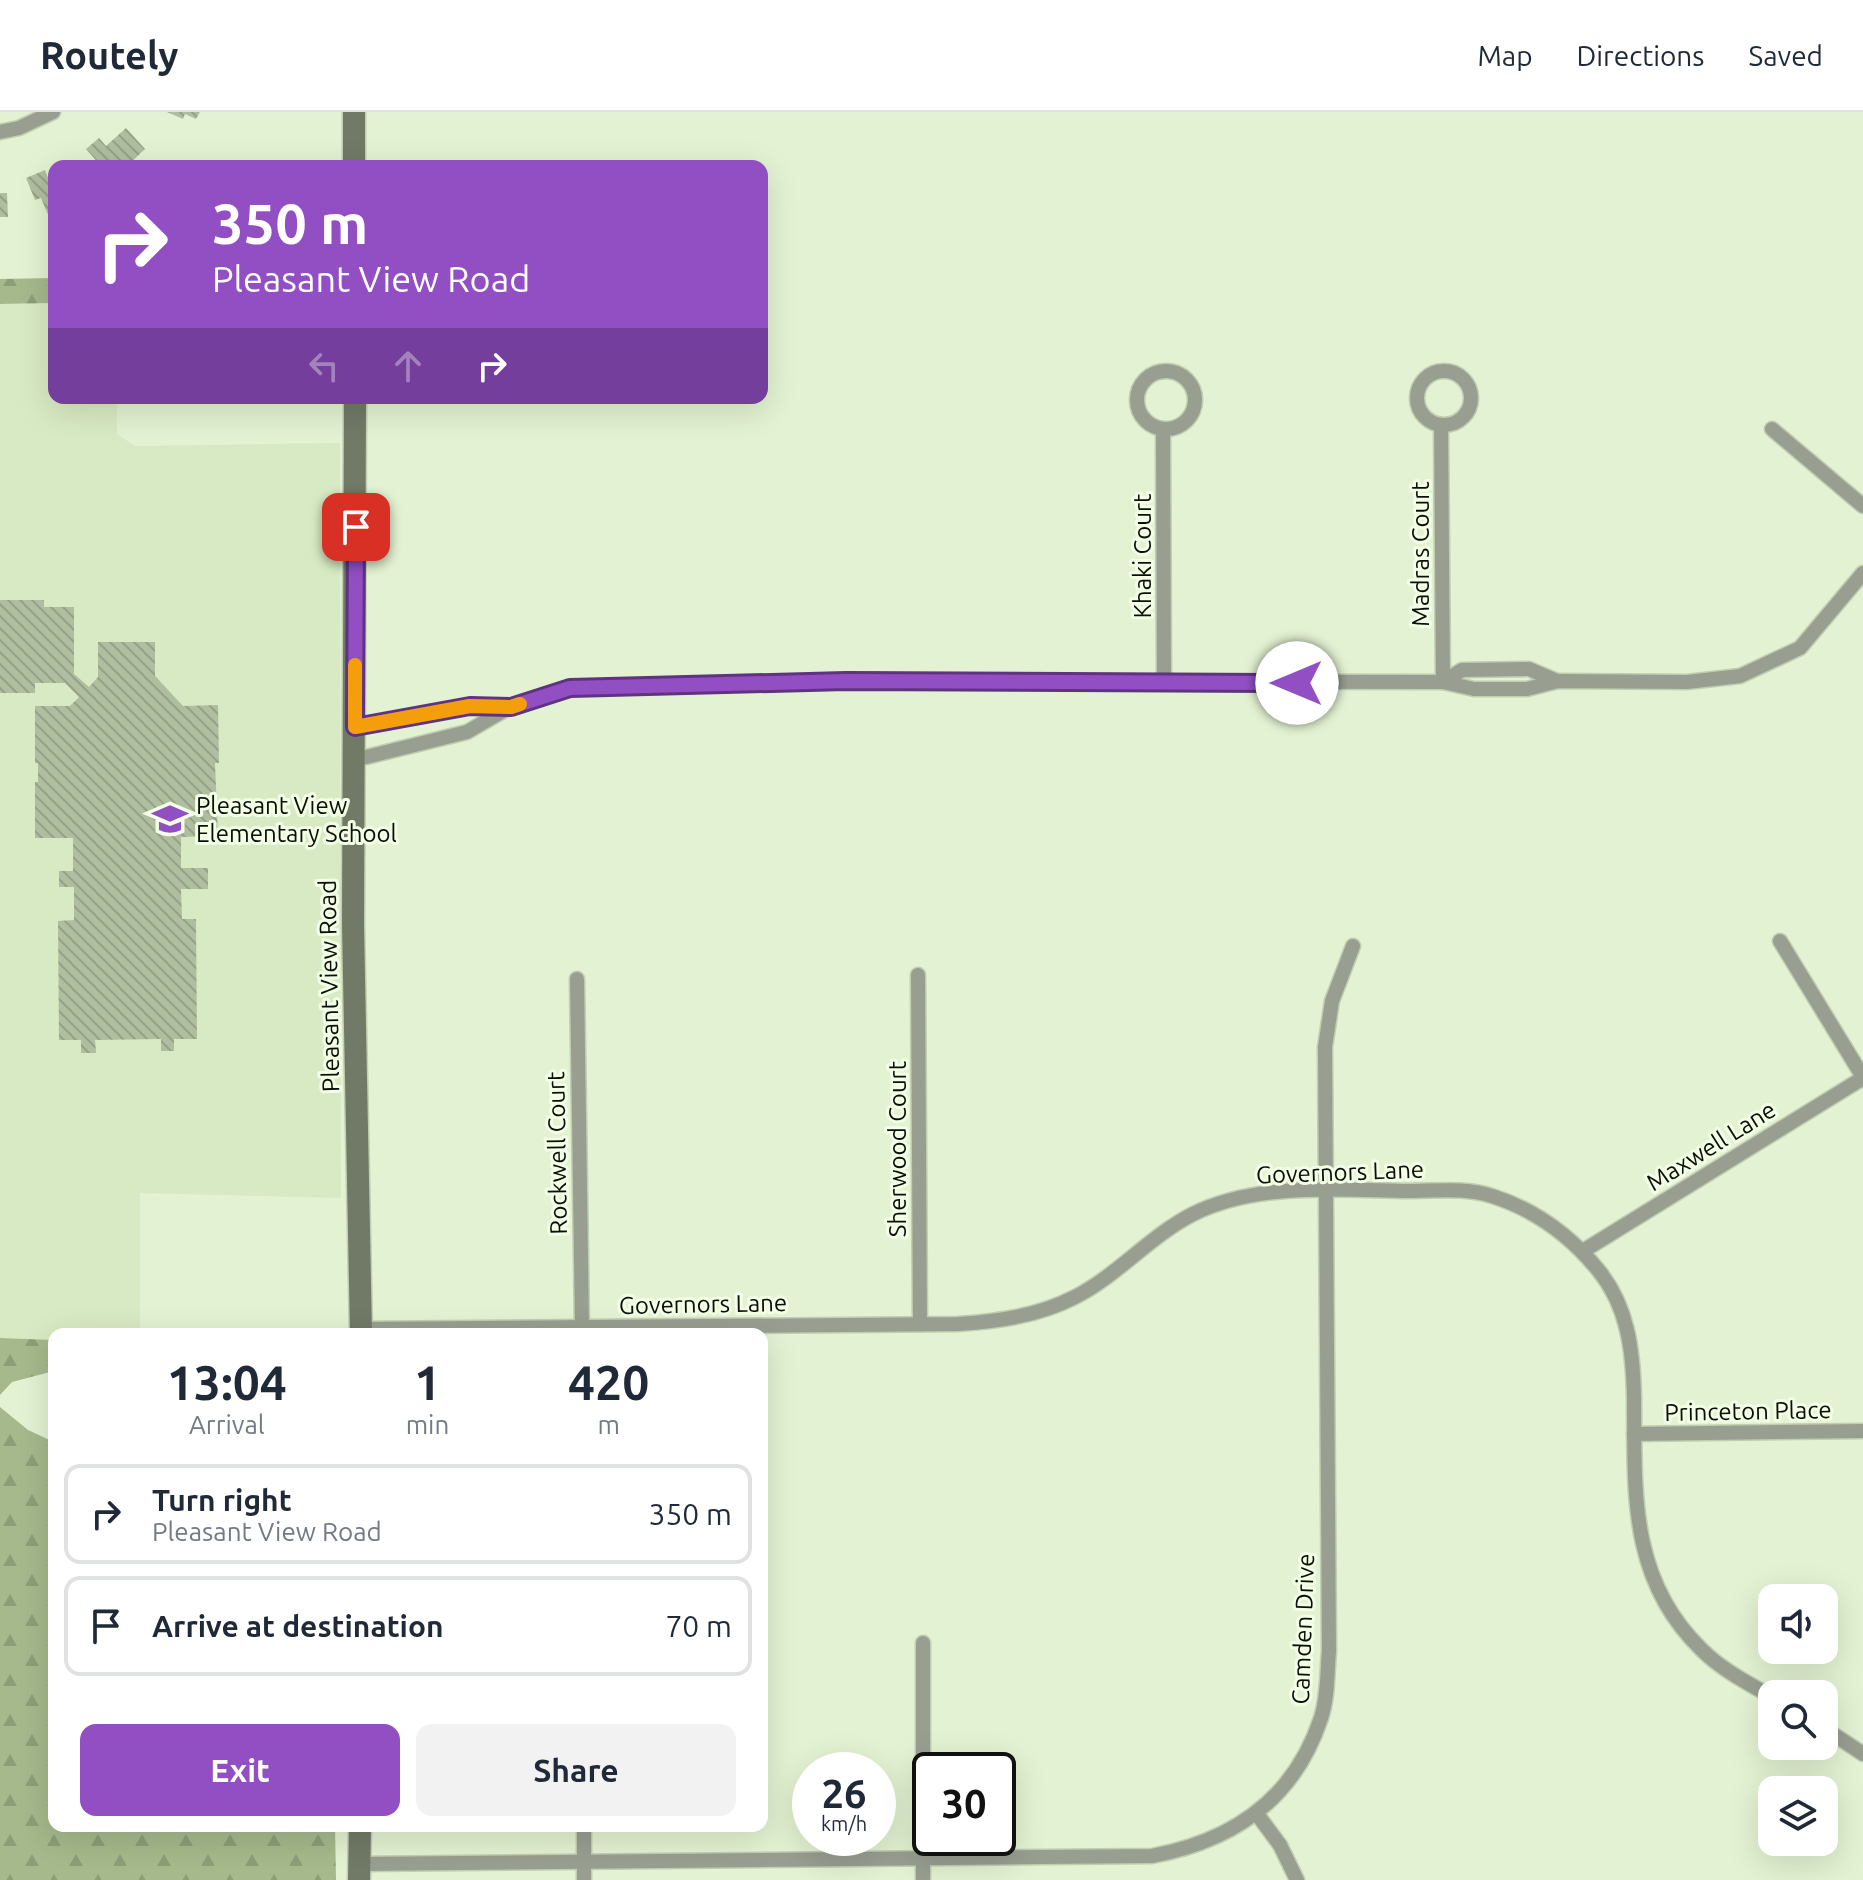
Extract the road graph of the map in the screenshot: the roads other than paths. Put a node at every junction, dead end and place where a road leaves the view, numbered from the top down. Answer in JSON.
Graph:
{"nodes":[{"id":1,"x":53,"y":112,"type":"edge"},
{"id":2,"x":354,"y":112,"type":"edge"},
{"id":3,"x":0,"y":132,"type":"edge"},
{"id":4,"x":354,"y":160,"type":"edge"},
{"id":5,"x":355,"y":404,"type":"edge"},
{"id":6,"x":1441,"y":425,"type":"dead end"},
{"id":7,"x":1163,"y":429,"type":"junction"},
{"id":8,"x":1772,"y":429,"type":"dead end"},
{"id":9,"x":1863,"y":506,"type":"edge"},
{"id":10,"x":1863,"y":573,"type":"edge"},
{"id":11,"x":1164,"y":682,"type":"junction"},
{"id":12,"x":1443,"y":682,"type":"junction"},
{"id":13,"x":511,"y":707,"type":"junction"},
{"id":14,"x":355,"y":727,"type":"junction"},
{"id":15,"x":354,"y":760,"type":"junction"},
{"id":16,"x":1780,"y":941,"type":"dead end"},
{"id":17,"x":1353,"y":946,"type":"dead end"},
{"id":18,"x":918,"y":975,"type":"dead end"},
{"id":19,"x":577,"y":979,"type":"dead end"},
{"id":20,"x":1863,"y":1077,"type":"edge"},
{"id":21,"x":1326,"y":1190,"type":"junction"},
{"id":22,"x":1583,"y":1251,"type":"junction"},
{"id":23,"x":920,"y":1324,"type":"junction"},
{"id":24,"x":582,"y":1327,"type":"junction"},
{"id":25,"x":361,"y":1328,"type":"edge"},
{"id":26,"x":538,"y":1328,"type":"edge"},
{"id":27,"x":1863,"y":1431,"type":"edge"},
{"id":28,"x":1634,"y":1434,"type":"junction"},
{"id":29,"x":923,"y":1643,"type":"dead end"},
{"id":30,"x":1758,"y":1689,"type":"edge"},
{"id":31,"x":1838,"y":1737,"type":"edge"},
{"id":32,"x":1863,"y":1754,"type":"edge"},
{"id":33,"x":1257,"y":1814,"type":"junction"},
{"id":34,"x":360,"y":1832,"type":"edge"},
{"id":35,"x":584,"y":1832,"type":"edge"},
{"id":36,"x":922,"y":1859,"type":"junction"},
{"id":37,"x":584,"y":1862,"type":"junction"},
{"id":38,"x":359,"y":1872,"type":"edge"},
{"id":39,"x":584,"y":1880,"type":"edge"},
{"id":40,"x":923,"y":1880,"type":"edge"},
{"id":41,"x":1297,"y":1880,"type":"edge"}],
"edges":[{"from":1,"to":3,"type":"street"},
{"from":2,"to":4,"type":"main road"},
{"from":5,"to":14,"type":"main road","name":"Pleasant View Road"},
{"from":6,"to":12,"type":"street","name":"Madras Court"},
{"from":7,"to":7,"type":"street"},
{"from":7,"to":11,"type":"street","name":"Khaki Court"},
{"from":8,"to":9,"type":"street"},
{"from":10,"to":12,"type":"street"},
{"from":11,"to":12,"type":"street"},
{"from":11,"to":13,"type":"street"},
{"from":13,"to":14,"type":"street"},
{"from":13,"to":15,"type":"street"},
{"from":14,"to":15,"type":"main road","name":"Pleasant View Road"},
{"from":15,"to":25,"type":"main road","name":"Pleasant View Road"},
{"from":16,"to":20,"type":"street"},
{"from":17,"to":21,"type":"street","name":"Camden Drive"},
{"from":18,"to":23,"type":"street","name":"Sherwood Court"},
{"from":19,"to":24,"type":"street","name":"Rockwell Court"},
{"from":20,"to":22,"type":"street","name":"Maxwell Lane"},
{"from":21,"to":22,"type":"street","name":"Governors Lane"},
{"from":21,"to":23,"type":"street","name":"Governors Lane"},
{"from":21,"to":33,"type":"street","name":"Camden Drive"},
{"from":22,"to":28,"type":"street","name":"Governors Lane"},
{"from":23,"to":24,"type":"street","name":"Governors Lane"},
{"from":24,"to":26,"type":"street","name":"Governors Lane"},
{"from":27,"to":28,"type":"street","name":"Princeton Place"},
{"from":28,"to":30,"type":"street","name":"Governors Lane"},
{"from":29,"to":36,"type":"street"},
{"from":31,"to":32,"type":"street"},
{"from":33,"to":36,"type":"street","name":"Camden Drive"},
{"from":33,"to":41,"type":"street"},
{"from":34,"to":38,"type":"main road"},
{"from":35,"to":37,"type":"street"},
{"from":36,"to":37,"type":"street","name":"Camden Drive"},
{"from":36,"to":40,"type":"street"},
{"from":37,"to":38,"type":"street","name":"Camden Drive"},
{"from":37,"to":39,"type":"street"}]}
